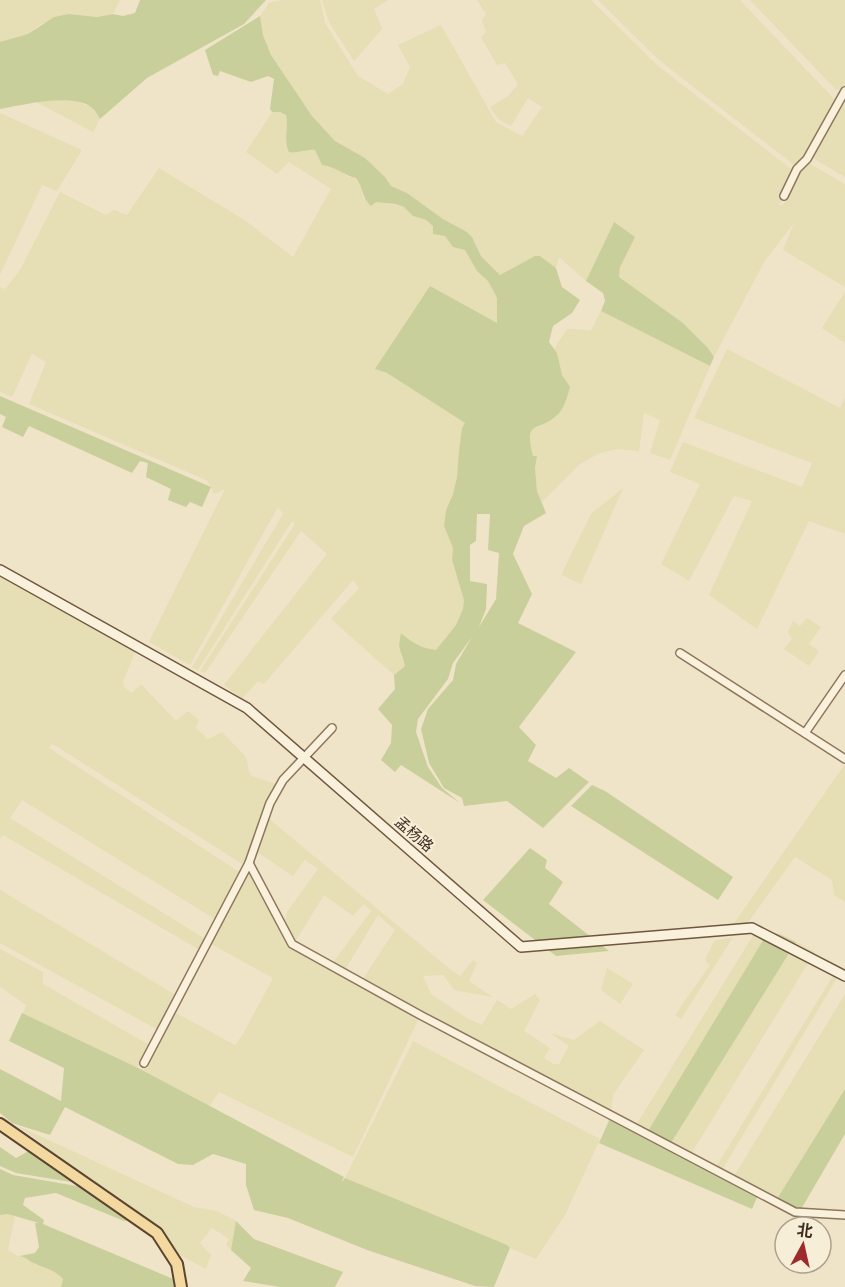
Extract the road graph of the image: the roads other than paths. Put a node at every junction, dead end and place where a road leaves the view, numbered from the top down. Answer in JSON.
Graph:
{"nodes":[{"id":1,"x":845,"y":91,"type":"edge"},
{"id":2,"x":784,"y":196,"type":"dead end"},
{"id":3,"x":0,"y":570,"type":"edge"},
{"id":4,"x":680,"y":652,"type":"dead end"},
{"id":5,"x":845,"y":675,"type":"edge"},
{"id":6,"x":333,"y":728,"type":"dead end"},
{"id":7,"x":805,"y":733,"type":"junction"},
{"id":8,"x":305,"y":758,"type":"junction"},
{"id":9,"x":845,"y":759,"type":"edge"},
{"id":10,"x":249,"y":863,"type":"junction"},
{"id":11,"x":845,"y":976,"type":"edge"},
{"id":12,"x":144,"y":1063,"type":"dead end"},
{"id":13,"x":0,"y":1124,"type":"edge"},
{"id":14,"x":845,"y":1215,"type":"edge"},
{"id":15,"x":181,"y":1287,"type":"edge"}],
"edges":[{"from":1,"to":2,"type":"street"},
{"from":3,"to":8,"type":"main road","name":"孟杨路"},
{"from":4,"to":7,"type":"street"},
{"from":5,"to":7,"type":"street"},
{"from":6,"to":8,"type":"street"},
{"from":7,"to":9,"type":"street"},
{"from":8,"to":10,"type":"street"},
{"from":8,"to":11,"type":"main road","name":"孟杨路"},
{"from":10,"to":12,"type":"street"},
{"from":10,"to":14,"type":"street"},
{"from":13,"to":15,"type":"main road"}]}
